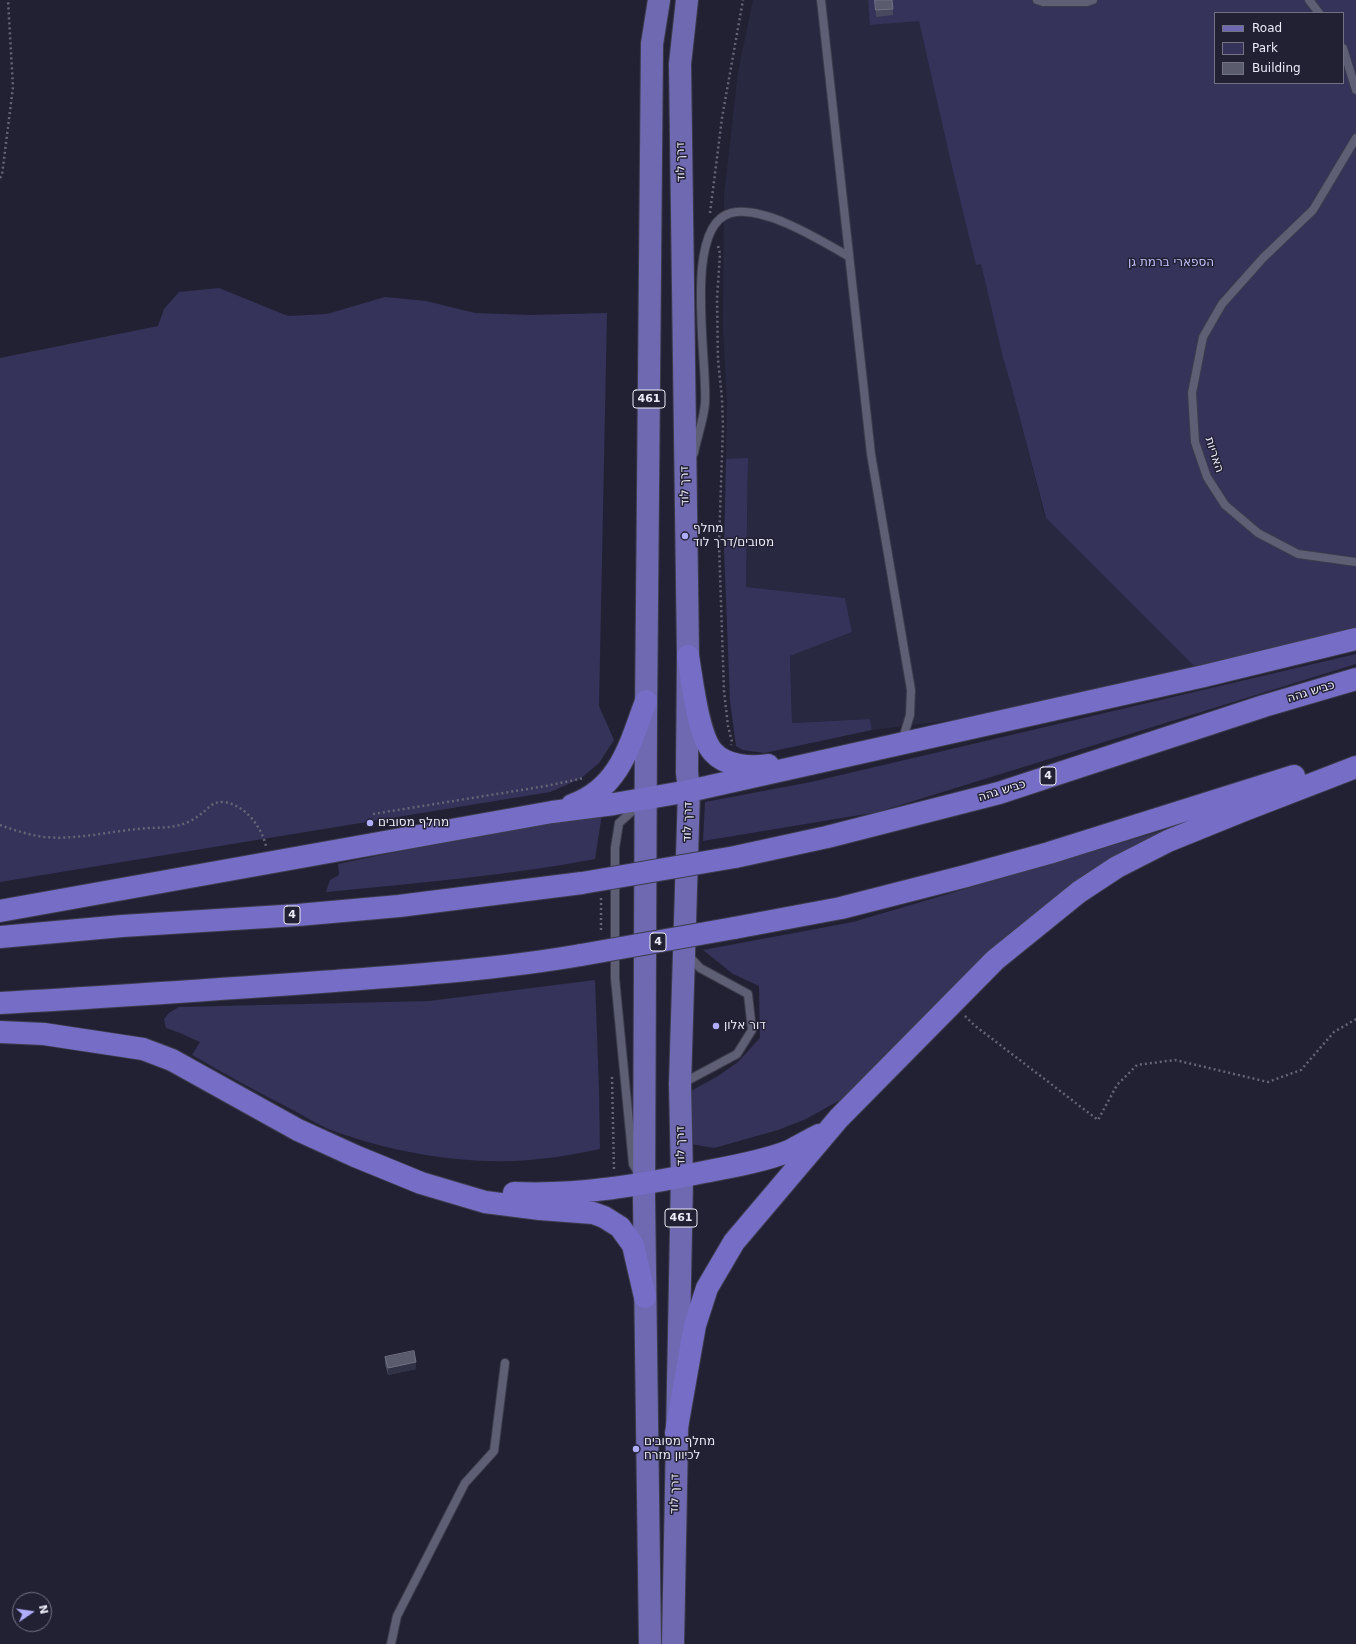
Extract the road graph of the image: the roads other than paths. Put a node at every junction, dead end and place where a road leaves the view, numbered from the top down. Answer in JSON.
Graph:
{"nodes":[{"id":1,"x":659,"y":0,"type":"edge"},
{"id":2,"x":687,"y":0,"type":"edge"},
{"id":3,"x":820,"y":0,"type":"edge"},
{"id":4,"x":1037,"y":0,"type":"edge"},
{"id":5,"x":1093,"y":0,"type":"edge"},
{"id":6,"x":1309,"y":0,"type":"edge"},
{"id":7,"x":1318,"y":12,"type":"edge"},
{"id":8,"x":1344,"y":51,"type":"edge"},
{"id":9,"x":1356,"y":90,"type":"edge"},
{"id":10,"x":1356,"y":138,"type":"edge"},
{"id":11,"x":848,"y":256,"type":"junction"},
{"id":12,"x":685,"y":493,"type":"junction"},
{"id":13,"x":1356,"y":562,"type":"edge"},
{"id":14,"x":1356,"y":639,"type":"edge"},
{"id":15,"x":688,"y":656,"type":"junction"},
{"id":16,"x":1356,"y":679,"type":"edge"},
{"id":17,"x":646,"y":701,"type":"junction"},
{"id":18,"x":987,"y":724,"type":"junction"},
{"id":19,"x":904,"y":735,"type":"junction"},
{"id":20,"x":1356,"y":758,"type":"edge"},
{"id":21,"x":1356,"y":767,"type":"edge"},
{"id":22,"x":689,"y":791,"type":"junction"},
{"id":23,"x":646,"y":799,"type":"junction"},
{"id":24,"x":552,"y":812,"type":"junction"},
{"id":25,"x":0,"y":911,"type":"edge"},
{"id":26,"x":0,"y":937,"type":"edge"},
{"id":27,"x":684,"y":951,"type":"junction"},
{"id":28,"x":0,"y":1003,"type":"edge"},
{"id":29,"x":0,"y":1032,"type":"edge"},
{"id":30,"x":680,"y":1084,"type":"junction"},
{"id":31,"x":839,"y":1118,"type":"junction"},
{"id":32,"x":682,"y":1177,"type":"junction"},
{"id":33,"x":421,"y":1183,"type":"junction"},
{"id":34,"x":644,"y":1183,"type":"junction"},
{"id":35,"x":645,"y":1297,"type":"junction"},
{"id":36,"x":505,"y":1363,"type":"dead end"},
{"id":37,"x":676,"y":1433,"type":"junction"},
{"id":38,"x":391,"y":1644,"type":"edge"},
{"id":39,"x":650,"y":1644,"type":"edge"},
{"id":40,"x":673,"y":1644,"type":"edge"}],
"edges":[{"from":1,"to":17,"type":"main road","number":"461"},
{"from":2,"to":12,"type":"main road","name":"דרך לוד","number":"461"},
{"from":3,"to":11,"type":"lane"},
{"from":4,"to":5,"type":"lane"},
{"from":6,"to":7,"type":"lane"},
{"from":8,"to":9,"type":"lane"},
{"from":10,"to":13,"type":"lane","name":"האריות"},
{"from":11,"to":12,"type":"lane"},
{"from":11,"to":19,"type":"lane"},
{"from":12,"to":15,"type":"main road","name":"דרך לוד","number":"461"},
{"from":14,"to":18,"type":"highway"},
{"from":15,"to":19,"type":"highway"},
{"from":15,"to":22,"type":"main road","name":"דרך לוד","number":"461"},
{"from":16,"to":26,"type":"highway","name":"כביש גהה","number":"4","bridge":true},
{"from":17,"to":23,"type":"main road","number":"461"},
{"from":17,"to":24,"type":"highway"},
{"from":18,"to":19,"type":"highway"},
{"from":18,"to":22,"type":"highway"},
{"from":20,"to":28,"type":"highway","number":"4","bridge":true},
{"from":21,"to":31,"type":"highway"},
{"from":22,"to":23,"type":"highway"},
{"from":22,"to":27,"type":"main road","name":"דרך לוד","number":"461"},
{"from":23,"to":24,"type":"highway"},
{"from":23,"to":34,"type":"main road","number":"461"},
{"from":23,"to":34,"type":"lane"},
{"from":24,"to":25,"type":"highway"},
{"from":27,"to":30,"type":"main road","name":"דרך לוד","number":"461"},
{"from":27,"to":30,"type":"lane"},
{"from":29,"to":33,"type":"highway"},
{"from":30,"to":32,"type":"main road","name":"דרך לוד","number":"461"},
{"from":31,"to":32,"type":"highway"},
{"from":31,"to":37,"type":"highway"},
{"from":32,"to":34,"type":"highway"},
{"from":32,"to":37,"type":"main road","name":"דרך לוד","number":"461"},
{"from":33,"to":34,"type":"highway"},
{"from":33,"to":35,"type":"highway"},
{"from":34,"to":35,"type":"main road","number":"461"},
{"from":35,"to":39,"type":"main road","number":"461"},
{"from":36,"to":38,"type":"lane"},
{"from":37,"to":40,"type":"main road","name":"דרך לוד","number":"461"}]}
